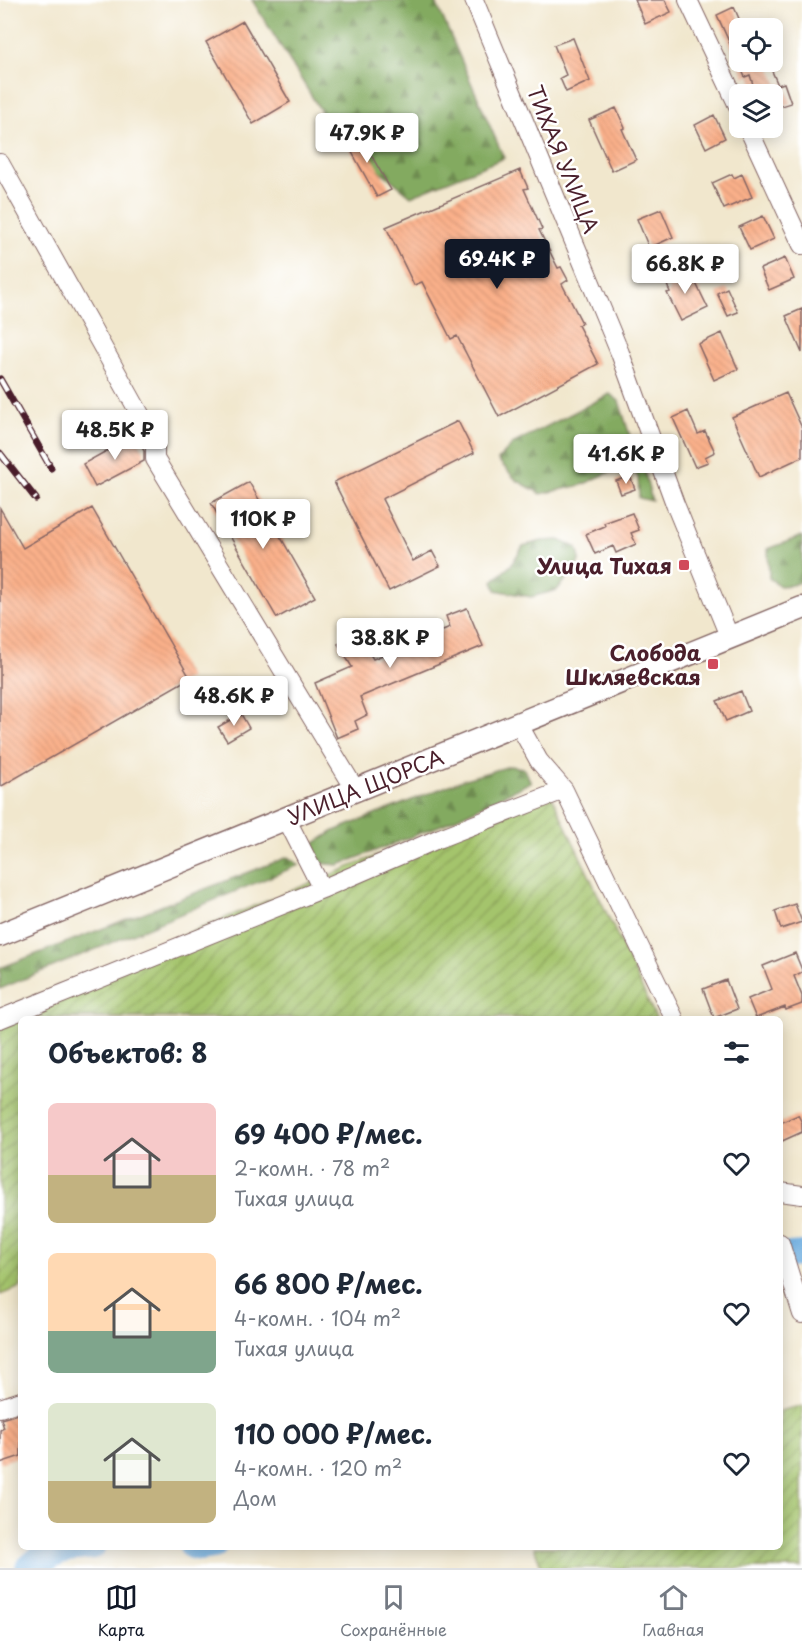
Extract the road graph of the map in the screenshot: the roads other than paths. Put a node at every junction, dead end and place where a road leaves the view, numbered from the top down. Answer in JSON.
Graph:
{"nodes":[{"id":1,"x":474,"y":0,"type":"edge"},
{"id":2,"x":688,"y":0,"type":"edge"},
{"id":3,"x":729,"y":87,"type":"edge"},
{"id":4,"x":753,"y":138,"type":"edge"},
{"id":5,"x":0,"y":164,"type":"edge"},
{"id":6,"x":802,"y":245,"type":"edge"},
{"id":7,"x":802,"y":608,"type":"edge"},
{"id":8,"x":729,"y":636,"type":"junction"},
{"id":9,"x":518,"y":723,"type":"junction"},
{"id":10,"x":355,"y":789,"type":"junction"},
{"id":11,"x":564,"y":790,"type":"junction"},
{"id":12,"x":286,"y":818,"type":"junction"},
{"id":13,"x":322,"y":889,"type":"junction"},
{"id":14,"x":0,"y":935,"type":"edge"},
{"id":15,"x":673,"y":1016,"type":"edge"},
{"id":16,"x":0,"y":1019,"type":"edge"},
{"id":17,"x":783,"y":1192,"type":"edge"},
{"id":18,"x":802,"y":1195,"type":"edge"},
{"id":19,"x":783,"y":1253,"type":"edge"},
{"id":20,"x":802,"y":1314,"type":"edge"},
{"id":21,"x":18,"y":1402,"type":"edge"},
{"id":22,"x":0,"y":1408,"type":"edge"}],
"edges":[{"from":1,"to":8,"type":"street","name":"ТИХАЯ УЛИЦА"},
{"from":2,"to":3,"type":"street"},
{"from":4,"to":6,"type":"street"},
{"from":5,"to":10,"type":"street"},
{"from":7,"to":8,"type":"main road","name":"УЛИЦА ЩОРСА"},
{"from":8,"to":9,"type":"main road","name":"УЛИЦА ЩОРСА"},
{"from":9,"to":10,"type":"main road","name":"УЛИЦА ЩОРСА"},
{"from":9,"to":11,"type":"street"},
{"from":10,"to":12,"type":"main road","name":"УЛИЦА ЩОРСА"},
{"from":11,"to":13,"type":"street"},
{"from":11,"to":15,"type":"street"},
{"from":12,"to":13,"type":"street"},
{"from":12,"to":14,"type":"main road","name":"УЛИЦА ЩОРСА"},
{"from":13,"to":16,"type":"street"},
{"from":17,"to":18,"type":"street"},
{"from":19,"to":20,"type":"street"},
{"from":21,"to":22,"type":"street"}]}
